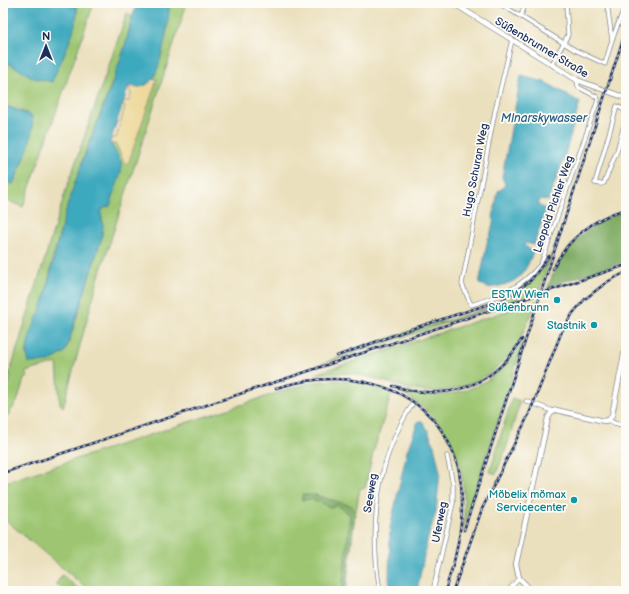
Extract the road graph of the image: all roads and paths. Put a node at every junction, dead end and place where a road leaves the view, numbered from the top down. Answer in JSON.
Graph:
{"nodes":[{"id":1,"x":453,"y":3,"type":"edge"},
{"id":2,"x":498,"y":3,"type":"edge"},
{"id":3,"x":525,"y":3,"type":"edge"},
{"id":4,"x":566,"y":3,"type":"edge"},
{"id":5,"x":607,"y":3,"type":"edge"},
{"id":6,"x":626,"y":3,"type":"edge"},
{"id":7,"x":521,"y":17,"type":"junction"},
{"id":8,"x":512,"y":40,"type":"junction"},
{"id":9,"x":612,"y":40,"type":"junction"},
{"id":10,"x":564,"y":44,"type":"junction"},
{"id":11,"x":552,"y":64,"type":"junction"},
{"id":12,"x":577,"y":80,"type":"junction"},
{"id":13,"x":626,"y":98,"type":"edge"},
{"id":14,"x":626,"y":111,"type":"edge"},
{"id":15,"x":626,"y":118,"type":"edge"},
{"id":16,"x":469,"y":304,"type":"joint"},
{"id":17,"x":626,"y":345,"type":"edge"},
{"id":18,"x":526,"y":401,"type":"dead end"},
{"id":19,"x":412,"y":405,"type":"dead end"},
{"id":20,"x":553,"y":411,"type":"junction"},
{"id":21,"x":609,"y":420,"type":"junction"},
{"id":22,"x":626,"y":426,"type":"edge"},
{"id":23,"x":447,"y":456,"type":"dead end"},
{"id":24,"x":520,"y":580,"type":"junction"},
{"id":25,"x":380,"y":591,"type":"edge"},
{"id":26,"x":433,"y":591,"type":"edge"},
{"id":27,"x":508,"y":591,"type":"edge"},
{"id":28,"x":532,"y":591,"type":"edge"}],
"edges":[{"from":1,"to":8,"type":"street","name":"Süßenbrunner Straße"},
{"from":2,"to":7,"type":"street"},
{"from":3,"to":7,"type":"street"},
{"from":4,"to":10,"type":"street"},
{"from":5,"to":9,"type":"street"},
{"from":6,"to":9,"type":"street"},
{"from":7,"to":10,"type":"street"},
{"from":8,"to":11,"type":"street","name":"Süßenbrunner Straße"},
{"from":8,"to":16,"type":"street","name":"Hugo Schuran Weg"},
{"from":9,"to":10,"type":"street"},
{"from":10,"to":11,"type":"street"},
{"from":11,"to":12,"type":"street","name":"Süßenbrunner Straße"},
{"from":12,"to":13,"type":"street","name":"Süßenbrunner Straße"},
{"from":12,"to":16,"type":"street","name":"Leopold Pichler Weg"},
{"from":14,"to":15,"type":"street"},
{"from":17,"to":21,"type":"street"},
{"from":18,"to":20,"type":"street"},
{"from":19,"to":25,"type":"street","name":"Seeweg"},
{"from":20,"to":21,"type":"street"},
{"from":20,"to":24,"type":"street"},
{"from":21,"to":22,"type":"street"},
{"from":23,"to":26,"type":"street","name":"Uferweg"},
{"from":24,"to":27,"type":"street"},
{"from":24,"to":28,"type":"street"}]}
